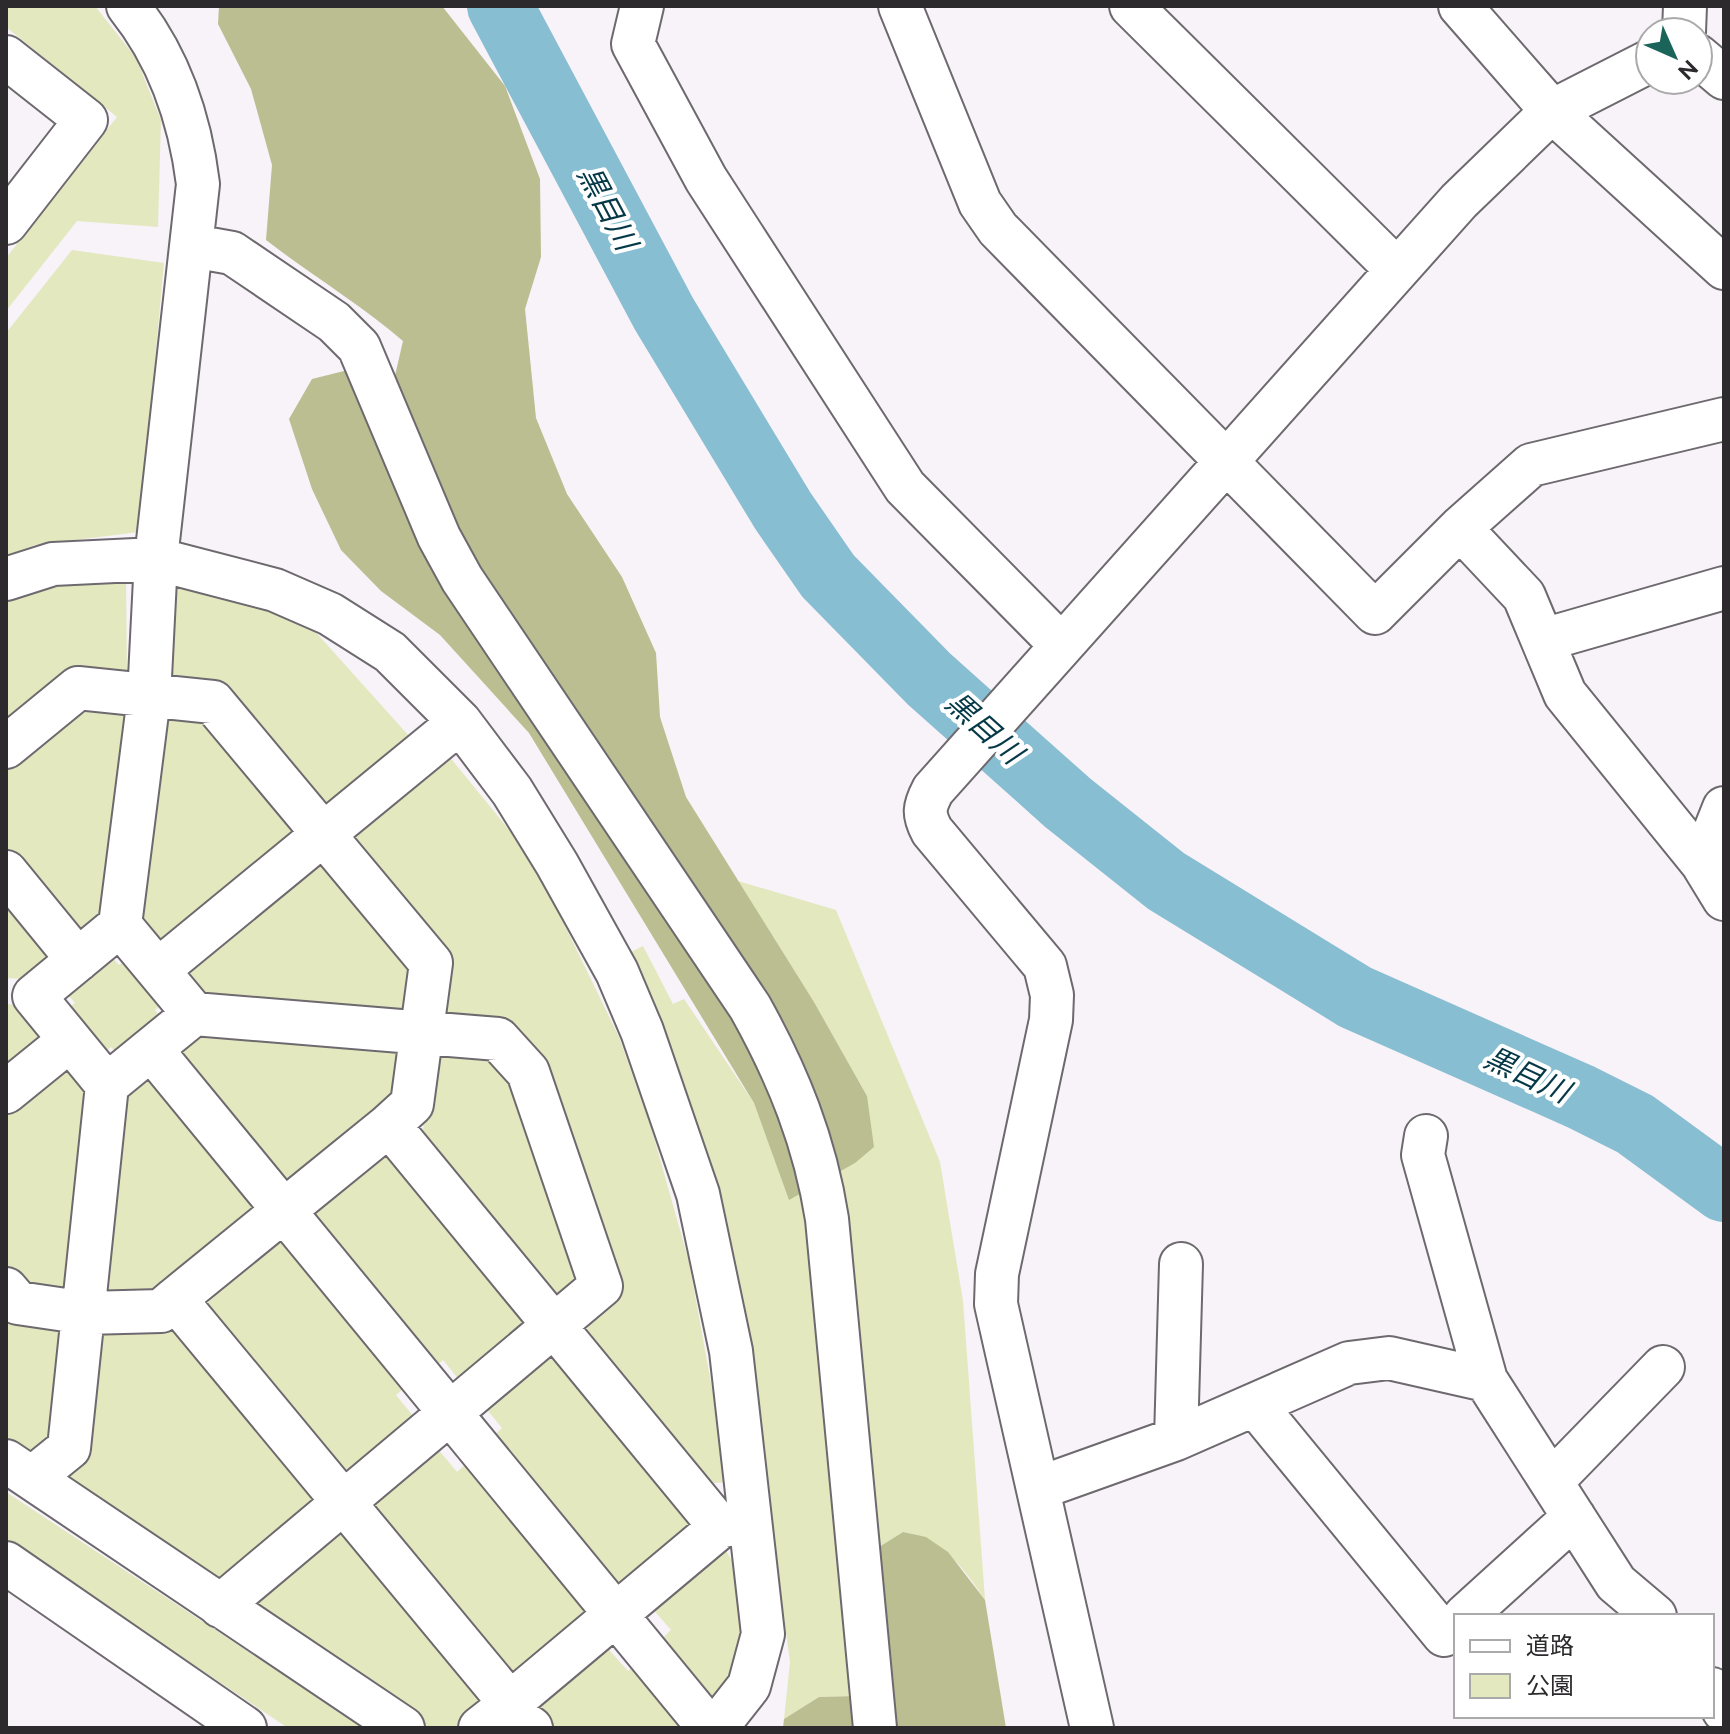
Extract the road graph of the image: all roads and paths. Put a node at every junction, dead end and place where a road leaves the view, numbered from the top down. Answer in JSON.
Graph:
{"nodes":[{"id":1,"x":128,"y":6,"type":"edge"},
{"id":2,"x":642,"y":6,"type":"edge"},
{"id":3,"x":900,"y":6,"type":"edge"},
{"id":4,"x":1131,"y":6,"type":"edge"},
{"id":5,"x":1460,"y":6,"type":"edge"},
{"id":6,"x":6,"y":57,"type":"edge"},
{"id":7,"x":1634,"y":69,"type":"edge"},
{"id":8,"x":1552,"y":111,"type":"junction"},
{"id":9,"x":6,"y":223,"type":"edge"},
{"id":10,"x":193,"y":246,"type":"junction"},
{"id":11,"x":1724,"y":268,"type":"edge"},
{"id":12,"x":1397,"y":270,"type":"junction"},
{"id":13,"x":1724,"y":419,"type":"edge"},
{"id":14,"x":1226,"y":459,"type":"junction"},
{"id":15,"x":1460,"y":528,"type":"junction"},
{"id":16,"x":156,"y":559,"type":"junction"},
{"id":17,"x":6,"y":579,"type":"edge"},
{"id":18,"x":1724,"y":588,"type":"edge"},
{"id":19,"x":1543,"y":640,"type":"junction"},
{"id":20,"x":1055,"y":651,"type":"junction"},
{"id":21,"x":149,"y":697,"type":"junction"},
{"id":22,"x":460,"y":722,"type":"junction"},
{"id":23,"x":6,"y":747,"type":"edge"},
{"id":24,"x":1724,"y":808,"type":"edge"},
{"id":25,"x":324,"y":834,"type":"junction"},
{"id":26,"x":1702,"y":863,"type":"junction"},
{"id":27,"x":6,"y":872,"type":"edge"},
{"id":28,"x":1724,"y":899,"type":"edge"},
{"id":29,"x":120,"y":925,"type":"junction"},
{"id":30,"x":78,"y":960,"type":"junction"},
{"id":31,"x":158,"y":970,"type":"junction"},
{"id":32,"x":20,"y":995,"type":"edge"},
{"id":33,"x":194,"y":1014,"type":"junction"},
{"id":34,"x":424,"y":1033,"type":"junction"},
{"id":35,"x":70,"y":1040,"type":"junction"},
{"id":36,"x":151,"y":1049,"type":"junction"},
{"id":37,"x":107,"y":1085,"type":"junction"},
{"id":38,"x":6,"y":1092,"type":"edge"},
{"id":39,"x":389,"y":1125,"type":"junction"},
{"id":40,"x":1426,"y":1136,"type":"dead end"},
{"id":41,"x":284,"y":1210,"type":"junction"},
{"id":42,"x":1181,"y":1264,"type":"dead end"},
{"id":43,"x":6,"y":1289,"type":"edge"},
{"id":44,"x":175,"y":1299,"type":"junction"},
{"id":45,"x":86,"y":1313,"type":"junction"},
{"id":46,"x":555,"y":1325,"type":"junction"},
{"id":47,"x":1663,"y":1367,"type":"dead end"},
{"id":48,"x":1486,"y":1380,"type":"junction"},
{"id":49,"x":1255,"y":1405,"type":"junction"},
{"id":50,"x":449,"y":1412,"type":"junction"},
{"id":51,"x":1176,"y":1439,"type":"junction"},
{"id":52,"x":19,"y":1470,"type":"edge"},
{"id":53,"x":1553,"y":1480,"type":"junction"},
{"id":54,"x":1039,"y":1488,"type":"junction"},
{"id":55,"x":342,"y":1500,"type":"junction"},
{"id":56,"x":1574,"y":1517,"type":"junction"},
{"id":57,"x":734,"y":1523,"type":"junction"},
{"id":58,"x":6,"y":1563,"type":"edge"},
{"id":59,"x":220,"y":1606,"type":"junction"},
{"id":60,"x":1467,"y":1614,"type":"edge"},
{"id":61,"x":1653,"y":1614,"type":"edge"},
{"id":62,"x":617,"y":1616,"type":"junction"},
{"id":63,"x":1454,"y":1627,"type":"edge"},
{"id":64,"x":1714,"y":1693,"type":"edge"},
{"id":65,"x":1724,"y":1711,"type":"edge"},
{"id":66,"x":508,"y":1718,"type":"edge"},
{"id":67,"x":245,"y":1728,"type":"edge"},
{"id":68,"x":403,"y":1728,"type":"edge"},
{"id":69,"x":709,"y":1728,"type":"edge"},
{"id":70,"x":716,"y":1728,"type":"edge"},
{"id":71,"x":875,"y":1728,"type":"edge"},
{"id":72,"x":1092,"y":1728,"type":"edge"}],
"edges":[{"from":1,"to":10,"type":"street"},
{"from":2,"to":20,"type":"street"},
{"from":3,"to":14,"type":"street"},
{"from":4,"to":12,"type":"street"},
{"from":5,"to":8,"type":"street"},
{"from":6,"to":9,"type":"street"},
{"from":7,"to":8,"type":"street"},
{"from":8,"to":11,"type":"street"},
{"from":8,"to":12,"type":"street"},
{"from":10,"to":16,"type":"street"},
{"from":10,"to":71,"type":"street"},
{"from":12,"to":14,"type":"street"},
{"from":13,"to":15,"type":"street"},
{"from":14,"to":15,"type":"street"},
{"from":14,"to":20,"type":"street"},
{"from":15,"to":19,"type":"street"},
{"from":16,"to":17,"type":"street"},
{"from":16,"to":21,"type":"street"},
{"from":16,"to":22,"type":"street"},
{"from":18,"to":19,"type":"street"},
{"from":19,"to":26,"type":"street"},
{"from":20,"to":54,"type":"street"},
{"from":21,"to":23,"type":"street"},
{"from":21,"to":25,"type":"street"},
{"from":21,"to":29,"type":"street"},
{"from":22,"to":25,"type":"street"},
{"from":22,"to":57,"type":"street"},
{"from":24,"to":26,"type":"street"},
{"from":25,"to":31,"type":"street"},
{"from":25,"to":34,"type":"street"},
{"from":26,"to":28,"type":"street"},
{"from":27,"to":30,"type":"street"},
{"from":29,"to":30,"type":"street"},
{"from":29,"to":31,"type":"street"},
{"from":30,"to":32,"type":"street"},
{"from":31,"to":33,"type":"street"},
{"from":32,"to":35,"type":"street"},
{"from":33,"to":34,"type":"street"},
{"from":33,"to":36,"type":"street"},
{"from":34,"to":39,"type":"street"},
{"from":34,"to":46,"type":"street"},
{"from":35,"to":37,"type":"street"},
{"from":35,"to":38,"type":"street"},
{"from":36,"to":37,"type":"street"},
{"from":36,"to":41,"type":"street"},
{"from":37,"to":45,"type":"street"},
{"from":39,"to":41,"type":"street"},
{"from":39,"to":46,"type":"street"},
{"from":40,"to":48,"type":"street"},
{"from":41,"to":44,"type":"street"},
{"from":41,"to":50,"type":"street"},
{"from":42,"to":51,"type":"street"},
{"from":43,"to":45,"type":"street"},
{"from":44,"to":45,"type":"street"},
{"from":44,"to":55,"type":"street"},
{"from":45,"to":52,"type":"street"},
{"from":46,"to":50,"type":"street"},
{"from":46,"to":57,"type":"street"},
{"from":47,"to":53,"type":"street"},
{"from":48,"to":49,"type":"street"},
{"from":48,"to":53,"type":"street"},
{"from":49,"to":51,"type":"street"},
{"from":49,"to":63,"type":"street"},
{"from":50,"to":55,"type":"street"},
{"from":50,"to":62,"type":"street"},
{"from":51,"to":54,"type":"street"},
{"from":52,"to":59,"type":"street"},
{"from":53,"to":56,"type":"street"},
{"from":54,"to":72,"type":"street"},
{"from":55,"to":59,"type":"street"},
{"from":55,"to":66,"type":"street"},
{"from":56,"to":60,"type":"street"},
{"from":56,"to":61,"type":"street"},
{"from":57,"to":62,"type":"street"},
{"from":57,"to":70,"type":"street"},
{"from":58,"to":67,"type":"street"},
{"from":59,"to":68,"type":"street"},
{"from":62,"to":66,"type":"street"},
{"from":62,"to":69,"type":"street"},
{"from":64,"to":65,"type":"street"}]}
